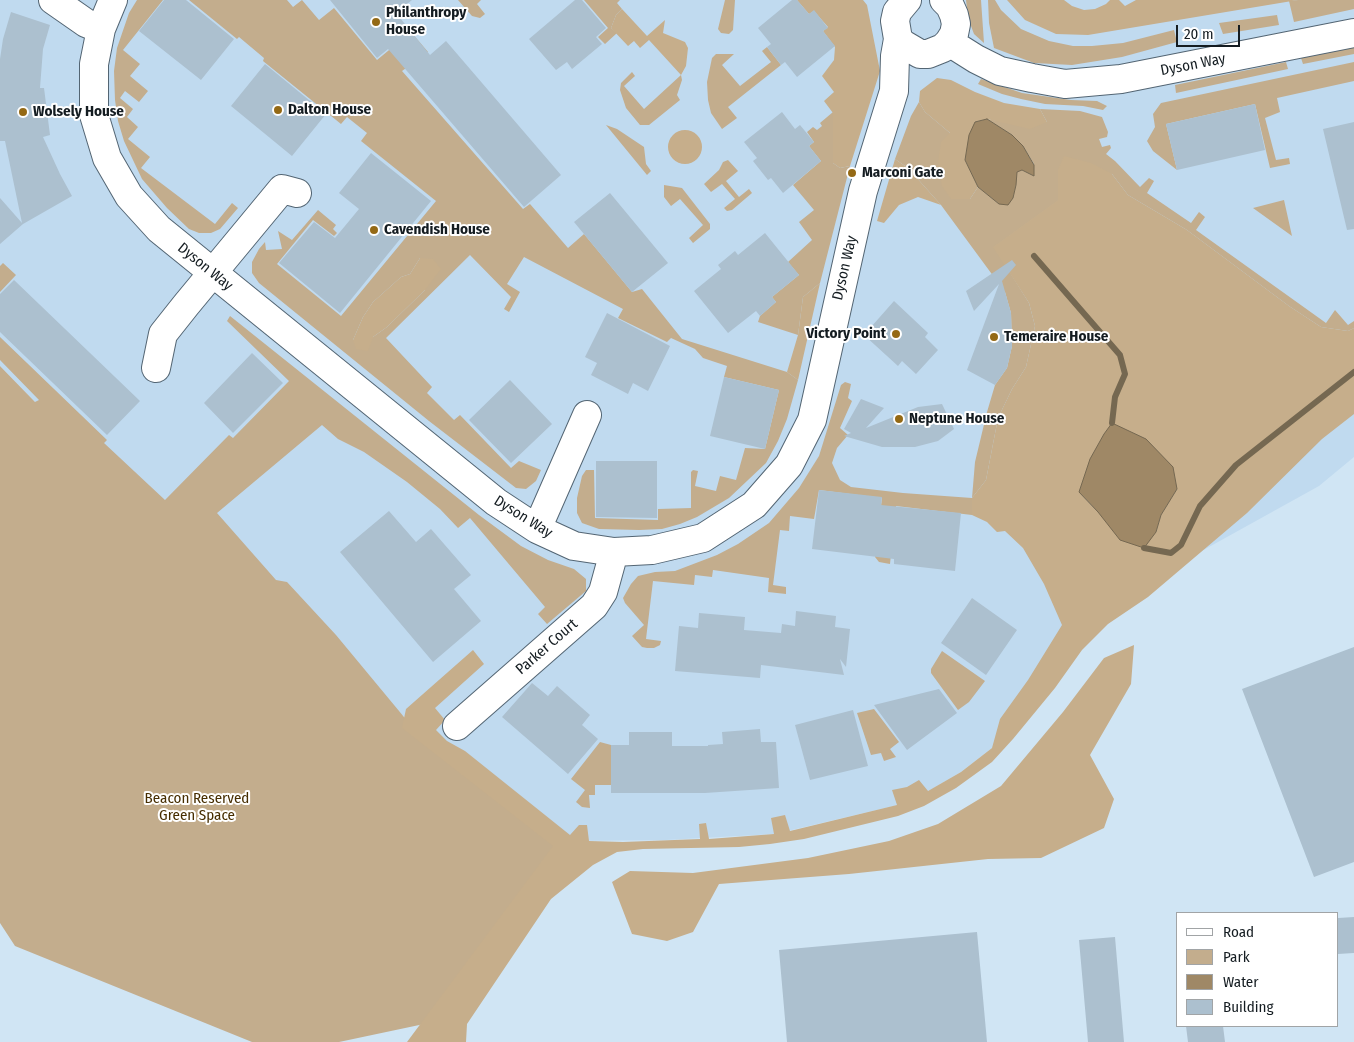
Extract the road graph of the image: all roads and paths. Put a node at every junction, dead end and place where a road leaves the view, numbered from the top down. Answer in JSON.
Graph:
{"nodes":[{"id":1,"x":53,"y":0,"type":"edge"},
{"id":2,"x":113,"y":0,"type":"edge"},
{"id":3,"x":944,"y":0,"type":"edge"},
{"id":4,"x":902,"y":1,"type":"edge"},
{"id":5,"x":101,"y":29,"type":"junction"},
{"id":6,"x":1354,"y":33,"type":"edge"},
{"id":7,"x":898,"y":38,"type":"junction"},
{"id":8,"x":949,"y":42,"type":"junction"},
{"id":9,"x":297,"y":193,"type":"dead end"},
{"id":10,"x":212,"y":273,"type":"junction"},
{"id":11,"x":156,"y":368,"type":"dead end"},
{"id":12,"x":587,"y":415,"type":"dead end"},
{"id":13,"x":537,"y":529,"type":"junction"},
{"id":14,"x":614,"y":552,"type":"junction"},
{"id":15,"x":456,"y":726,"type":"dead end"}],
"edges":[{"from":1,"to":5,"type":"street"},
{"from":2,"to":5,"type":"street","name":"Dyson Way"},
{"from":3,"to":8,"type":"street"},
{"from":4,"to":7,"type":"street","name":"Dyson Way"},
{"from":5,"to":10,"type":"street","name":"Dyson Way"},
{"from":6,"to":8,"type":"street","name":"Dyson Way"},
{"from":7,"to":8,"type":"street"},
{"from":7,"to":14,"type":"street","name":"Dyson Way"},
{"from":9,"to":10,"type":"street"},
{"from":10,"to":11,"type":"street"},
{"from":10,"to":13,"type":"street","name":"Dyson Way"},
{"from":12,"to":13,"type":"street"},
{"from":13,"to":14,"type":"street","name":"Dyson Way"},
{"from":14,"to":15,"type":"street","name":"Parker Court"}]}
